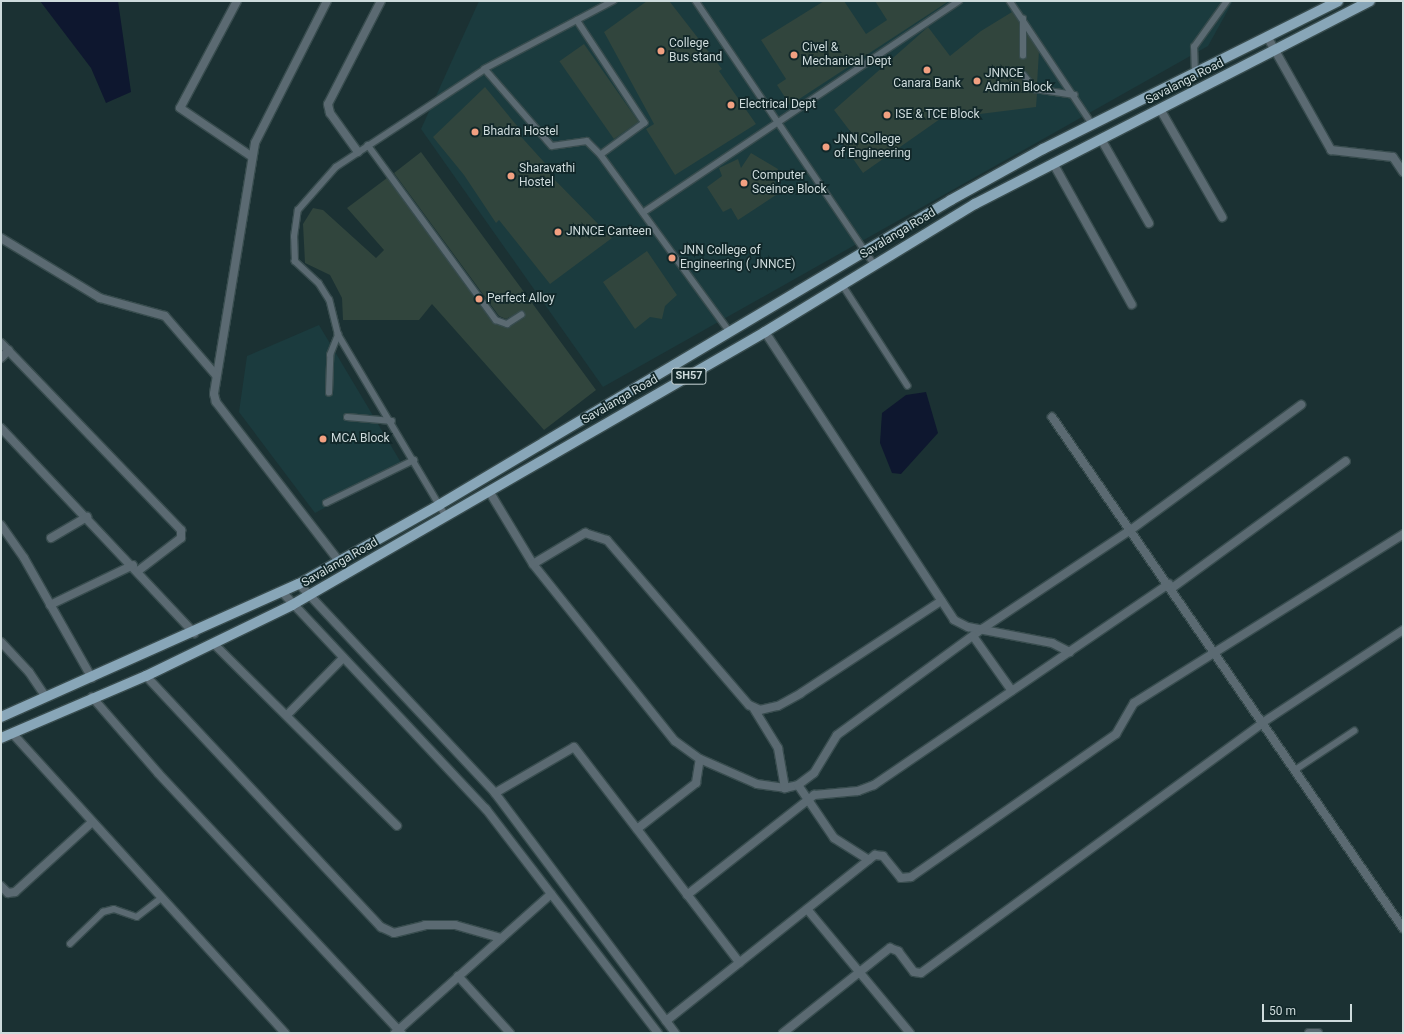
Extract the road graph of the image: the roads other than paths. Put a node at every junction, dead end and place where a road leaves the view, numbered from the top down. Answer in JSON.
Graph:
{"nodes":[{"id":1,"x":236,"y":1,"type":"edge"},
{"id":2,"x":327,"y":1,"type":"edge"},
{"id":3,"x":381,"y":1,"type":"edge"},
{"id":4,"x":614,"y":1,"type":"edge"},
{"id":5,"x":696,"y":1,"type":"edge"},
{"id":6,"x":959,"y":1,"type":"edge"},
{"id":7,"x":1010,"y":1,"type":"edge"},
{"id":8,"x":1227,"y":1,"type":"edge"},
{"id":9,"x":1338,"y":1,"type":"edge"},
{"id":10,"x":1370,"y":1,"type":"edge"},
{"id":11,"x":1023,"y":19,"type":"junction"},
{"id":12,"x":578,"y":20,"type":"junction"},
{"id":13,"x":1268,"y":38,"type":"junction"},
{"id":14,"x":1274,"y":52,"type":"junction"},
{"id":15,"x":1023,"y":56,"type":"dead end"},
{"id":16,"x":485,"y":70,"type":"junction"},
{"id":17,"x":1195,"y":74,"type":"junction"},
{"id":18,"x":1024,"y":75,"type":"dead end"},
{"id":19,"x":1075,"y":95,"type":"junction"},
{"id":20,"x":1160,"y":109,"type":"junction"},
{"id":21,"x":778,"y":122,"type":"junction"},
{"id":22,"x":1093,"y":125,"type":"junction"},
{"id":23,"x":1101,"y":138,"type":"junction"},
{"id":24,"x":368,"y":145,"type":"junction"},
{"id":25,"x":358,"y":152,"type":"junction"},
{"id":26,"x":601,"y":155,"type":"junction"},
{"id":27,"x":251,"y":156,"type":"junction"},
{"id":28,"x":1053,"y":163,"type":"junction"},
{"id":29,"x":1403,"y":172,"type":"edge"},
{"id":30,"x":644,"y":212,"type":"junction"},
{"id":31,"x":1222,"y":217,"type":"dead end"},
{"id":32,"x":1149,"y":223,"type":"dead end"},
{"id":33,"x":1,"y":238,"type":"edge"},
{"id":34,"x":866,"y":249,"type":"junction"},
{"id":35,"x":874,"y":264,"type":"junction"},
{"id":36,"x":841,"y":283,"type":"junction"},
{"id":37,"x":1132,"y":305,"type":"dead end"},
{"id":38,"x":521,"y":315,"type":"dead end"},
{"id":39,"x":730,"y":332,"type":"junction"},
{"id":40,"x":765,"y":332,"type":"junction"},
{"id":41,"x":338,"y":335,"type":"junction"},
{"id":42,"x":1,"y":343,"type":"edge"},
{"id":43,"x":9,"y":350,"type":"junction"},
{"id":44,"x":1,"y":358,"type":"edge"},
{"id":45,"x":216,"y":375,"type":"junction"},
{"id":46,"x":908,"y":386,"type":"dead end"},
{"id":47,"x":329,"y":394,"type":"dead end"},
{"id":48,"x":1301,"y":405,"type":"dead end"},
{"id":49,"x":347,"y":417,"type":"dead end"},
{"id":50,"x":1052,"y":418,"type":"dead end"},
{"id":51,"x":392,"y":421,"type":"junction"},
{"id":52,"x":1,"y":428,"type":"edge"},
{"id":53,"x":414,"y":460,"type":"junction"},
{"id":54,"x":1346,"y":461,"type":"dead end"},
{"id":55,"x":489,"y":491,"type":"junction"},
{"id":56,"x":326,"y":503,"type":"dead end"},
{"id":57,"x":439,"y":505,"type":"junction"},
{"id":58,"x":88,"y":517,"type":"junction"},
{"id":59,"x":446,"y":517,"type":"junction"},
{"id":60,"x":1,"y":525,"type":"edge"},
{"id":61,"x":1132,"y":529,"type":"junction"},
{"id":62,"x":1403,"y":534,"type":"edge"},
{"id":63,"x":51,"y":538,"type":"dead end"},
{"id":64,"x":339,"y":561,"type":"junction"},
{"id":65,"x":533,"y":564,"type":"junction"},
{"id":66,"x":135,"y":568,"type":"junction"},
{"id":67,"x":299,"y":584,"type":"junction"},
{"id":68,"x":1170,"y":586,"type":"junction"},
{"id":69,"x":282,"y":592,"type":"junction"},
{"id":70,"x":308,"y":596,"type":"junction"},
{"id":71,"x":942,"y":601,"type":"junction"},
{"id":72,"x":50,"y":605,"type":"junction"},
{"id":73,"x":292,"y":605,"type":"junction"},
{"id":74,"x":982,"y":629,"type":"junction"},
{"id":75,"x":1403,"y":630,"type":"edge"},
{"id":76,"x":194,"y":633,"type":"junction"},
{"id":77,"x":973,"y":636,"type":"junction"},
{"id":78,"x":1,"y":642,"type":"edge"},
{"id":79,"x":214,"y":644,"type":"junction"},
{"id":80,"x":1070,"y":652,"type":"junction"},
{"id":81,"x":1214,"y":652,"type":"junction"},
{"id":82,"x":343,"y":658,"type":"junction"},
{"id":83,"x":146,"y":676,"type":"junction"},
{"id":84,"x":92,"y":678,"type":"junction"},
{"id":85,"x":1012,"y":691,"type":"junction"},
{"id":86,"x":46,"y":697,"type":"junction"},
{"id":87,"x":92,"y":697,"type":"junction"},
{"id":88,"x":754,"y":709,"type":"junction"},
{"id":89,"x":287,"y":715,"type":"junction"},
{"id":90,"x":1,"y":718,"type":"edge"},
{"id":91,"x":1262,"y":722,"type":"junction"},
{"id":92,"x":1354,"y":731,"type":"dead end"},
{"id":93,"x":12,"y":733,"type":"junction"},
{"id":94,"x":1,"y":738,"type":"edge"},
{"id":95,"x":700,"y":758,"type":"junction"},
{"id":96,"x":1295,"y":770,"type":"junction"},
{"id":97,"x":798,"y":785,"type":"junction"},
{"id":98,"x":785,"y":788,"type":"junction"},
{"id":99,"x":495,"y":793,"type":"junction"},
{"id":100,"x":809,"y":799,"type":"junction"},
{"id":101,"x":91,"y":823,"type":"junction"},
{"id":102,"x":397,"y":826,"type":"dead end"},
{"id":103,"x":637,"y":829,"type":"junction"},
{"id":104,"x":869,"y":860,"type":"junction"},
{"id":105,"x":1,"y":886,"type":"edge"},
{"id":106,"x":551,"y":894,"type":"junction"},
{"id":107,"x":687,"y":895,"type":"junction"},
{"id":108,"x":161,"y":898,"type":"junction"},
{"id":109,"x":807,"y":909,"type":"junction"},
{"id":110,"x":1403,"y":928,"type":"edge"},
{"id":111,"x":501,"y":938,"type":"junction"},
{"id":112,"x":70,"y":944,"type":"dead end"},
{"id":113,"x":740,"y":963,"type":"junction"},
{"id":114,"x":860,"y":972,"type":"junction"},
{"id":115,"x":458,"y":976,"type":"junction"},
{"id":116,"x":666,"y":1021,"type":"junction"},
{"id":117,"x":282,"y":1032,"type":"edge"},
{"id":118,"x":398,"y":1032,"type":"edge"},
{"id":119,"x":656,"y":1032,"type":"edge"},
{"id":120,"x":510,"y":1033,"type":"edge"},
{"id":121,"x":675,"y":1033,"type":"edge"},
{"id":122,"x":783,"y":1033,"type":"edge"},
{"id":123,"x":910,"y":1033,"type":"edge"},
{"id":124,"x":1309,"y":1033,"type":"edge"},
{"id":125,"x":1318,"y":1033,"type":"edge"}],
"edges":[{"from":1,"to":27,"type":"street"},
{"from":2,"to":27,"type":"street"},
{"from":3,"to":25,"type":"street"},
{"from":4,"to":12,"type":"lane"},
{"from":5,"to":21,"type":"lane"},
{"from":6,"to":21,"type":"lane"},
{"from":7,"to":11,"type":"lane"},
{"from":8,"to":17,"type":"lane"},
{"from":9,"to":13,"type":"main road","name":"Savalanga Road","number":"SH57"},
{"from":10,"to":14,"type":"main road","name":"Savalanga Road","number":"SH57"},
{"from":11,"to":15,"type":"lane"},
{"from":11,"to":19,"type":"lane"},
{"from":12,"to":16,"type":"lane"},
{"from":12,"to":26,"type":"lane"},
{"from":13,"to":14,"type":"street"},
{"from":13,"to":17,"type":"main road","name":"Savalanga Road","number":"SH57"},
{"from":14,"to":20,"type":"main road","name":"Savalanga Road","number":"SH57"},
{"from":14,"to":29,"type":"street"},
{"from":16,"to":24,"type":"lane"},
{"from":16,"to":26,"type":"lane"},
{"from":17,"to":22,"type":"main road","name":"Savalanga Road","number":"SH57"},
{"from":18,"to":19,"type":"lane"},
{"from":19,"to":22,"type":"lane"},
{"from":20,"to":23,"type":"main road","name":"Savalanga Road","number":"SH57"},
{"from":20,"to":31,"type":"street"},
{"from":21,"to":30,"type":"lane"},
{"from":21,"to":34,"type":"lane"},
{"from":22,"to":34,"type":"main road","name":"Savalanga Road","number":"SH57"},
{"from":23,"to":28,"type":"main road","name":"Savalanga Road","number":"SH57"},
{"from":23,"to":32,"type":"street"},
{"from":24,"to":25,"type":"lane"},
{"from":24,"to":38,"type":"lane"},
{"from":25,"to":41,"type":"lane"},
{"from":26,"to":30,"type":"lane"},
{"from":27,"to":45,"type":"street"},
{"from":28,"to":35,"type":"main road","name":"Savalanga Road","number":"SH57"},
{"from":28,"to":37,"type":"street"},
{"from":30,"to":39,"type":"lane"},
{"from":33,"to":45,"type":"street"},
{"from":34,"to":35,"type":"lane"},
{"from":34,"to":39,"type":"main road","name":"Savalanga Road","number":"SH57"},
{"from":35,"to":36,"type":"main road","name":"Savalanga Road","number":"SH57"},
{"from":36,"to":40,"type":"main road","name":"Savalanga Road","number":"SH57"},
{"from":36,"to":46,"type":"lane"},
{"from":39,"to":57,"type":"main road","name":"Savalanga Road","number":"SH57"},
{"from":40,"to":55,"type":"main road","name":"Savalanga Road","number":"SH57"},
{"from":40,"to":71,"type":"street"},
{"from":41,"to":47,"type":"lane"},
{"from":41,"to":51,"type":"lane"},
{"from":42,"to":43,"type":"street"},
{"from":43,"to":44,"type":"street"},
{"from":43,"to":66,"type":"street"},
{"from":45,"to":64,"type":"street"},
{"from":48,"to":61,"type":"street"},
{"from":49,"to":51,"type":"lane"},
{"from":50,"to":61,"type":"street"},
{"from":51,"to":53,"type":"lane"},
{"from":52,"to":58,"type":"street"},
{"from":53,"to":56,"type":"lane"},
{"from":53,"to":57,"type":"lane"},
{"from":54,"to":68,"type":"street"},
{"from":55,"to":59,"type":"main road","name":"Savalanga Road","number":"SH57"},
{"from":55,"to":65,"type":"street"},
{"from":57,"to":59,"type":"lane"},
{"from":57,"to":64,"type":"main road","name":"Savalanga Road","number":"SH57"},
{"from":58,"to":63,"type":"street"},
{"from":58,"to":66,"type":"street"},
{"from":59,"to":70,"type":"main road","name":"Savalanga Road","number":"SH57"},
{"from":60,"to":72,"type":"street"},
{"from":61,"to":68,"type":"street"},
{"from":61,"to":74,"type":"street"},
{"from":62,"to":81,"type":"street"},
{"from":64,"to":67,"type":"main road","name":"Savalanga Road","number":"SH57"},
{"from":65,"to":88,"type":"street"},
{"from":65,"to":95,"type":"street"},
{"from":66,"to":72,"type":"street"},
{"from":66,"to":76,"type":"street"},
{"from":67,"to":69,"type":"main road","name":"Savalanga Road","number":"SH57"},
{"from":67,"to":70,"type":"street"},
{"from":68,"to":80,"type":"street"},
{"from":68,"to":81,"type":"street"},
{"from":69,"to":73,"type":"street"},
{"from":69,"to":76,"type":"main road","name":"Savalanga Road","number":"SH57"},
{"from":70,"to":73,"type":"main road","name":"Savalanga Road","number":"SH57"},
{"from":70,"to":99,"type":"street"},
{"from":71,"to":74,"type":"street"},
{"from":71,"to":88,"type":"street"},
{"from":72,"to":84,"type":"street"},
{"from":73,"to":79,"type":"main road","name":"Savalanga Road","number":"SH57"},
{"from":73,"to":82,"type":"street"},
{"from":74,"to":77,"type":"street"},
{"from":74,"to":80,"type":"street"},
{"from":75,"to":91,"type":"street"},
{"from":76,"to":84,"type":"main road","name":"Savalanga Road","number":"SH57"},
{"from":77,"to":85,"type":"street"},
{"from":77,"to":97,"type":"street"},
{"from":78,"to":86,"type":"street"},
{"from":79,"to":83,"type":"main road","name":"Savalanga Road","number":"SH57"},
{"from":79,"to":89,"type":"street"},
{"from":80,"to":85,"type":"street"},
{"from":81,"to":91,"type":"street"},
{"from":81,"to":104,"type":"street"},
{"from":82,"to":89,"type":"street"},
{"from":82,"to":106,"type":"street"},
{"from":83,"to":87,"type":"main road","name":"Savalanga Road","number":"SH57"},
{"from":83,"to":111,"type":"street"},
{"from":84,"to":86,"type":"main road","name":"Savalanga Road","number":"SH57"},
{"from":85,"to":100,"type":"street"},
{"from":86,"to":90,"type":"main road","name":"Savalanga Road","number":"SH57"},
{"from":87,"to":93,"type":"main road","name":"Savalanga Road","number":"SH57"},
{"from":87,"to":118,"type":"street"},
{"from":88,"to":98,"type":"street"},
{"from":89,"to":102,"type":"street"},
{"from":91,"to":96,"type":"street"},
{"from":91,"to":114,"type":"street"},
{"from":92,"to":96,"type":"lane"},
{"from":93,"to":94,"type":"main road","name":"Savalanga Road","number":"SH57"},
{"from":93,"to":101,"type":"street"},
{"from":95,"to":98,"type":"street"},
{"from":95,"to":103,"type":"street"},
{"from":96,"to":110,"type":"street"},
{"from":97,"to":98,"type":"street"},
{"from":97,"to":100,"type":"street"},
{"from":99,"to":103,"type":"street"},
{"from":99,"to":116,"type":"street"},
{"from":100,"to":104,"type":"street"},
{"from":100,"to":107,"type":"street"},
{"from":101,"to":105,"type":"street"},
{"from":101,"to":108,"type":"street"},
{"from":103,"to":107,"type":"street"},
{"from":104,"to":109,"type":"street"},
{"from":106,"to":111,"type":"street"},
{"from":106,"to":119,"type":"street"},
{"from":107,"to":113,"type":"street"},
{"from":108,"to":112,"type":"lane"},
{"from":108,"to":117,"type":"street"},
{"from":109,"to":113,"type":"street"},
{"from":109,"to":114,"type":"street"},
{"from":111,"to":115,"type":"street"},
{"from":113,"to":116,"type":"street"},
{"from":114,"to":122,"type":"street"},
{"from":114,"to":123,"type":"street"},
{"from":115,"to":118,"type":"street"},
{"from":115,"to":120,"type":"street"},
{"from":116,"to":121,"type":"street"},
{"from":124,"to":125,"type":"street"}]}
